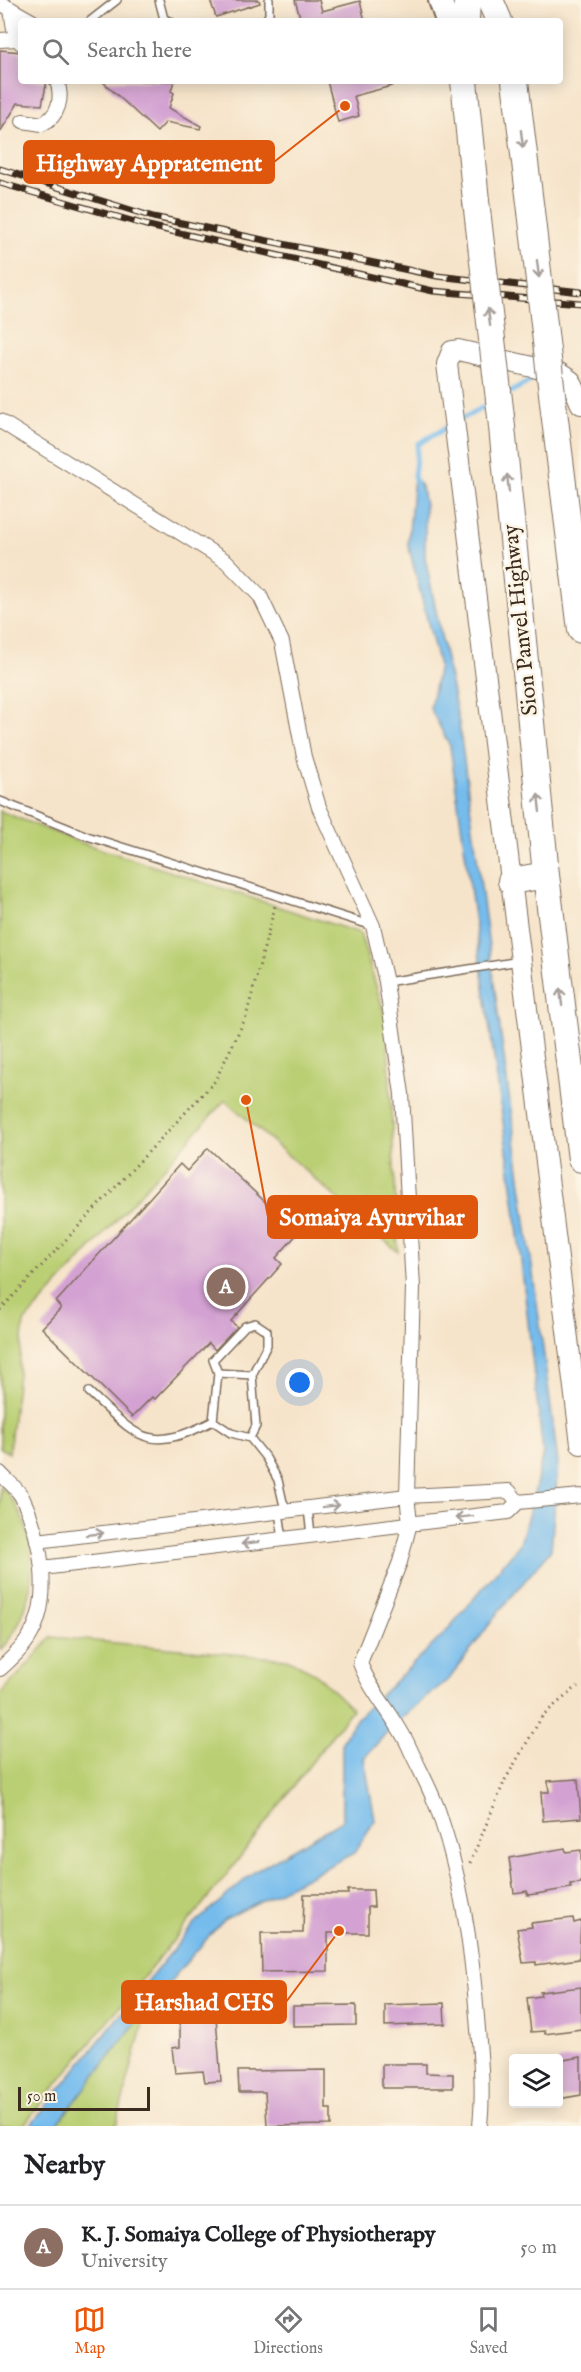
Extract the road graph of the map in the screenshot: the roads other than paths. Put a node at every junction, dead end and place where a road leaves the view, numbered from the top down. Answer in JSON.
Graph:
{"nodes":[{"id":1,"x":117,"y":0,"type":"edge"},
{"id":2,"x":159,"y":0,"type":"edge"},
{"id":3,"x":269,"y":0,"type":"edge"},
{"id":4,"x":440,"y":0,"type":"edge"},
{"id":5,"x":467,"y":0,"type":"edge"},
{"id":6,"x":489,"y":0,"type":"edge"},
{"id":7,"x":504,"y":0,"type":"edge"},
{"id":8,"x":6,"y":6,"type":"edge"},
{"id":9,"x":27,"y":18,"type":"edge"},
{"id":10,"x":94,"y":18,"type":"edge"},
{"id":11,"x":164,"y":18,"type":"edge"},
{"id":12,"x":266,"y":18,"type":"edge"},
{"id":13,"x":446,"y":18,"type":"edge"},
{"id":14,"x":466,"y":18,"type":"edge"},
{"id":15,"x":497,"y":18,"type":"edge"},
{"id":16,"x":507,"y":18,"type":"edge"},
{"id":17,"x":18,"y":38,"type":"edge"},
{"id":18,"x":0,"y":40,"type":"edge"},
{"id":19,"x":18,"y":41,"type":"edge"},
{"id":20,"x":58,"y":84,"type":"edge"},
{"id":21,"x":464,"y":84,"type":"edge"},
{"id":22,"x":515,"y":84,"type":"edge"},
{"id":23,"x":23,"y":121,"type":"dead end"},
{"id":24,"x":581,"y":404,"type":"edge"},
{"id":25,"x":0,"y":421,"type":"edge"},
{"id":26,"x":581,"y":630,"type":"edge"},
{"id":27,"x":0,"y":801,"type":"edge"},
{"id":28,"x":546,"y":875,"type":"junction"},
{"id":29,"x":511,"y":881,"type":"junction"},
{"id":30,"x":373,"y":926,"type":"junction"},
{"id":31,"x":521,"y":961,"type":"junction"},
{"id":32,"x":386,"y":982,"type":"junction"},
{"id":33,"x":581,"y":1159,"type":"edge"},
{"id":34,"x":218,"y":1373,"type":"junction"},
{"id":35,"x":252,"y":1375,"type":"junction"},
{"id":36,"x":90,"y":1392,"type":"dead end"},
{"id":37,"x":213,"y":1420,"type":"junction"},
{"id":38,"x":250,"y":1438,"type":"junction"},
{"id":39,"x":581,"y":1444,"type":"edge"},
{"id":40,"x":0,"y":1473,"type":"edge"},
{"id":41,"x":407,"y":1497,"type":"junction"},
{"id":42,"x":574,"y":1497,"type":"edge"},
{"id":43,"x":522,"y":1502,"type":"junction"},
{"id":44,"x":308,"y":1509,"type":"junction"},
{"id":45,"x":284,"y":1511,"type":"junction"},
{"id":46,"x":410,"y":1523,"type":"junction"},
{"id":47,"x":311,"y":1535,"type":"junction"},
{"id":48,"x":282,"y":1539,"type":"junction"},
{"id":49,"x":37,"y":1541,"type":"junction"},
{"id":50,"x":42,"y":1568,"type":"junction"},
{"id":51,"x":0,"y":1669,"type":"edge"},
{"id":52,"x":480,"y":2126,"type":"edge"}],
"edges":[{"from":1,"to":10,"type":"lane"},
{"from":2,"to":11,"type":"lane"},
{"from":3,"to":12,"type":"lane"},
{"from":4,"to":13,"type":"main road"},
{"from":5,"to":14,"type":"highway"},
{"from":6,"to":15,"type":"highway"},
{"from":7,"to":16,"type":"main road"},
{"from":8,"to":9,"type":"street"},
{"from":8,"to":17,"type":"street"},
{"from":18,"to":19,"type":"street"},
{"from":20,"to":23,"type":"street"},
{"from":28,"to":21,"type":"highway","name":"Sion Panvel Highway","one_way":true,"bridge":true},
{"from":22,"to":26,"type":"highway","one_way":true,"bridge":true},
{"from":24,"to":29,"type":"street"},
{"from":25,"to":30,"type":"street"},
{"from":27,"to":30,"type":"lane"},
{"from":28,"to":29,"type":"highway"},
{"from":33,"to":28,"type":"highway","name":"Sion Panvel Highway","one_way":true},
{"from":29,"to":31,"type":"street"},
{"from":30,"to":32,"type":"street"},
{"from":31,"to":32,"type":"lane"},
{"from":31,"to":39,"type":"street"},
{"from":32,"to":41,"type":"street"},
{"from":34,"to":35,"type":"lane"},
{"from":34,"to":35,"type":"lane"},
{"from":34,"to":37,"type":"lane"},
{"from":35,"to":38,"type":"lane"},
{"from":36,"to":37,"type":"lane"},
{"from":37,"to":38,"type":"lane"},
{"from":38,"to":45,"type":"lane"},
{"from":40,"to":49,"type":"street"},
{"from":41,"to":43,"type":"street"},
{"from":44,"to":41,"type":"street","one_way":true},
{"from":41,"to":46,"type":"street"},
{"from":42,"to":43,"type":"street"},
{"from":43,"to":46,"type":"street","one_way":true},
{"from":44,"to":45,"type":"street"},
{"from":44,"to":47,"type":"lane"},
{"from":45,"to":48,"type":"lane"},
{"from":49,"to":45,"type":"street","one_way":true},
{"from":46,"to":47,"type":"street"},
{"from":46,"to":52,"type":"street"},
{"from":47,"to":48,"type":"street"},
{"from":48,"to":50,"type":"street","one_way":true},
{"from":49,"to":50,"type":"street"},
{"from":50,"to":51,"type":"street"}]}
